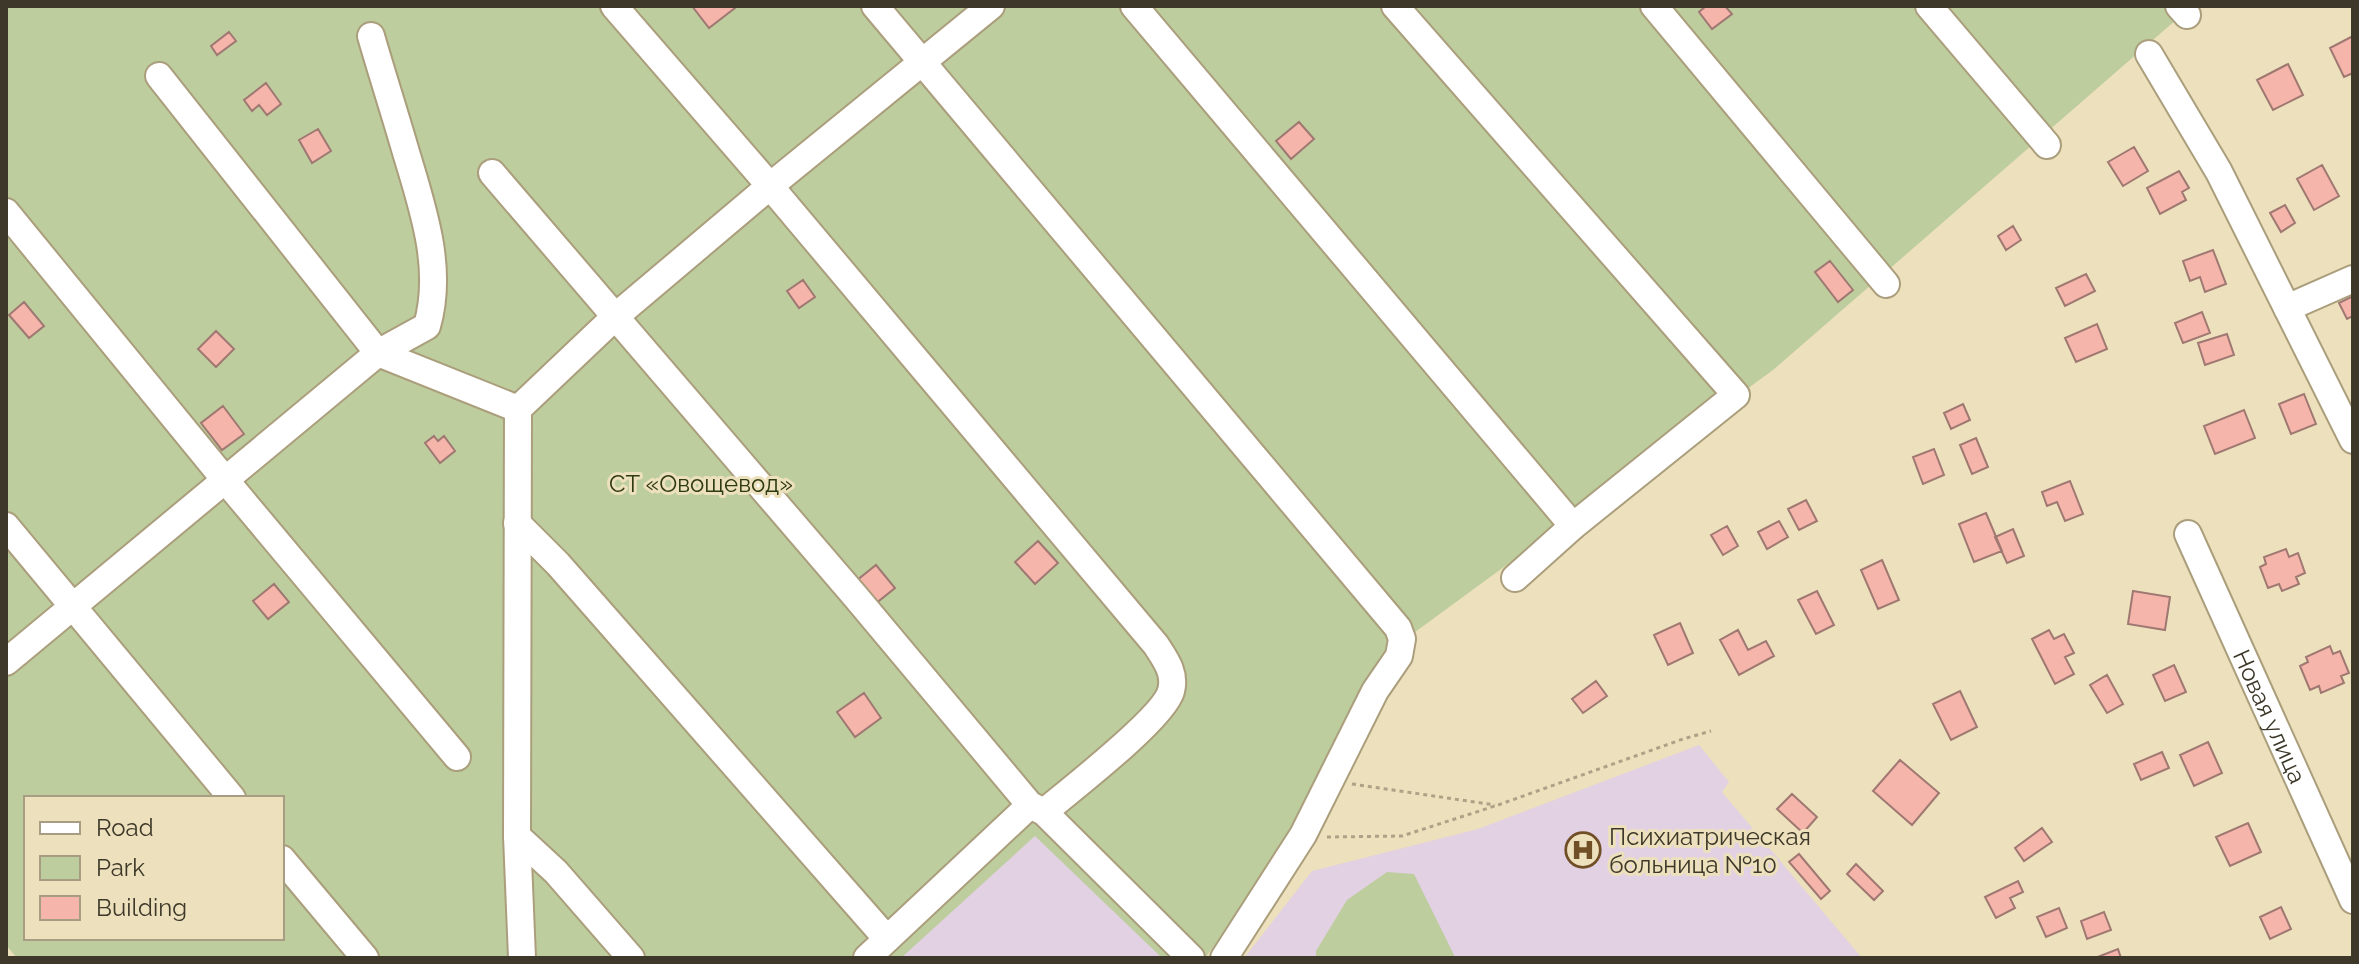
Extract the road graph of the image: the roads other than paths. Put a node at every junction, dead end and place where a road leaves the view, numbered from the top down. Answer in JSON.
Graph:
{"nodes":[{"id":1,"x":614,"y":6,"type":"edge"},
{"id":2,"x":875,"y":6,"type":"edge"},
{"id":3,"x":991,"y":6,"type":"edge"},
{"id":4,"x":1134,"y":6,"type":"edge"},
{"id":5,"x":1395,"y":6,"type":"edge"},
{"id":6,"x":1654,"y":6,"type":"edge"},
{"id":7,"x":1929,"y":6,"type":"edge"},
{"id":8,"x":371,"y":36,"type":"dead end"},
{"id":9,"x":2149,"y":54,"type":"dead end"},
{"id":10,"x":923,"y":63,"type":"junction"},
{"id":11,"x":159,"y":76,"type":"dead end"},
{"id":12,"x":2047,"y":145,"type":"dead end"},
{"id":13,"x":492,"y":173,"type":"dead end"},
{"id":14,"x":770,"y":186,"type":"junction"},
{"id":15,"x":6,"y":212,"type":"edge"},
{"id":16,"x":2353,"y":279,"type":"edge"},
{"id":17,"x":1886,"y":284,"type":"dead end"},
{"id":18,"x":2287,"y":308,"type":"junction"},
{"id":19,"x":616,"y":316,"type":"junction"},
{"id":20,"x":378,"y":353,"type":"junction"},
{"id":21,"x":518,"y":409,"type":"junction"},
{"id":22,"x":2353,"y":440,"type":"edge"},
{"id":23,"x":226,"y":481,"type":"junction"},
{"id":24,"x":517,"y":523,"type":"junction"},
{"id":25,"x":6,"y":526,"type":"edge"},
{"id":26,"x":1573,"y":526,"type":"junction"},
{"id":27,"x":2188,"y":534,"type":"dead end"},
{"id":28,"x":1515,"y":578,"type":"dead end"},
{"id":29,"x":72,"y":606,"type":"junction"},
{"id":30,"x":6,"y":662,"type":"edge"},
{"id":31,"x":457,"y":757,"type":"dead end"},
{"id":32,"x":230,"y":796,"type":"edge"},
{"id":33,"x":1037,"y":809,"type":"junction"},
{"id":34,"x":517,"y":836,"type":"junction"},
{"id":35,"x":284,"y":861,"type":"edge"},
{"id":36,"x":2353,"y":900,"type":"edge"},
{"id":37,"x":887,"y":939,"type":"junction"},
{"id":38,"x":365,"y":958,"type":"edge"},
{"id":39,"x":522,"y":958,"type":"edge"},
{"id":40,"x":631,"y":958,"type":"edge"},
{"id":41,"x":867,"y":958,"type":"edge"},
{"id":42,"x":1191,"y":958,"type":"edge"},
{"id":43,"x":1224,"y":958,"type":"edge"}],
"edges":[{"from":1,"to":14,"type":"street"},
{"from":2,"to":10,"type":"street"},
{"from":3,"to":10,"type":"street"},
{"from":4,"to":26,"type":"street"},
{"from":5,"to":26,"type":"street"},
{"from":6,"to":17,"type":"street"},
{"from":7,"to":12,"type":"street"},
{"from":8,"to":20,"type":"street"},
{"from":9,"to":18,"type":"street"},
{"from":10,"to":14,"type":"street"},
{"from":10,"to":43,"type":"street"},
{"from":11,"to":20,"type":"street"},
{"from":13,"to":19,"type":"street"},
{"from":14,"to":19,"type":"street"},
{"from":14,"to":33,"type":"street"},
{"from":15,"to":23,"type":"street"},
{"from":16,"to":18,"type":"street"},
{"from":18,"to":22,"type":"street"},
{"from":19,"to":21,"type":"street"},
{"from":19,"to":33,"type":"street"},
{"from":20,"to":21,"type":"street"},
{"from":20,"to":23,"type":"street"},
{"from":21,"to":24,"type":"street"},
{"from":23,"to":29,"type":"street"},
{"from":23,"to":31,"type":"street"},
{"from":24,"to":34,"type":"street"},
{"from":24,"to":37,"type":"street"},
{"from":25,"to":29,"type":"street"},
{"from":26,"to":28,"type":"street"},
{"from":27,"to":36,"type":"street","name":"Новая улица"},
{"from":29,"to":30,"type":"street"},
{"from":29,"to":32,"type":"street"},
{"from":33,"to":37,"type":"street"},
{"from":33,"to":42,"type":"street"},
{"from":34,"to":39,"type":"street"},
{"from":34,"to":40,"type":"street"},
{"from":35,"to":38,"type":"street"},
{"from":37,"to":41,"type":"street"}]}
